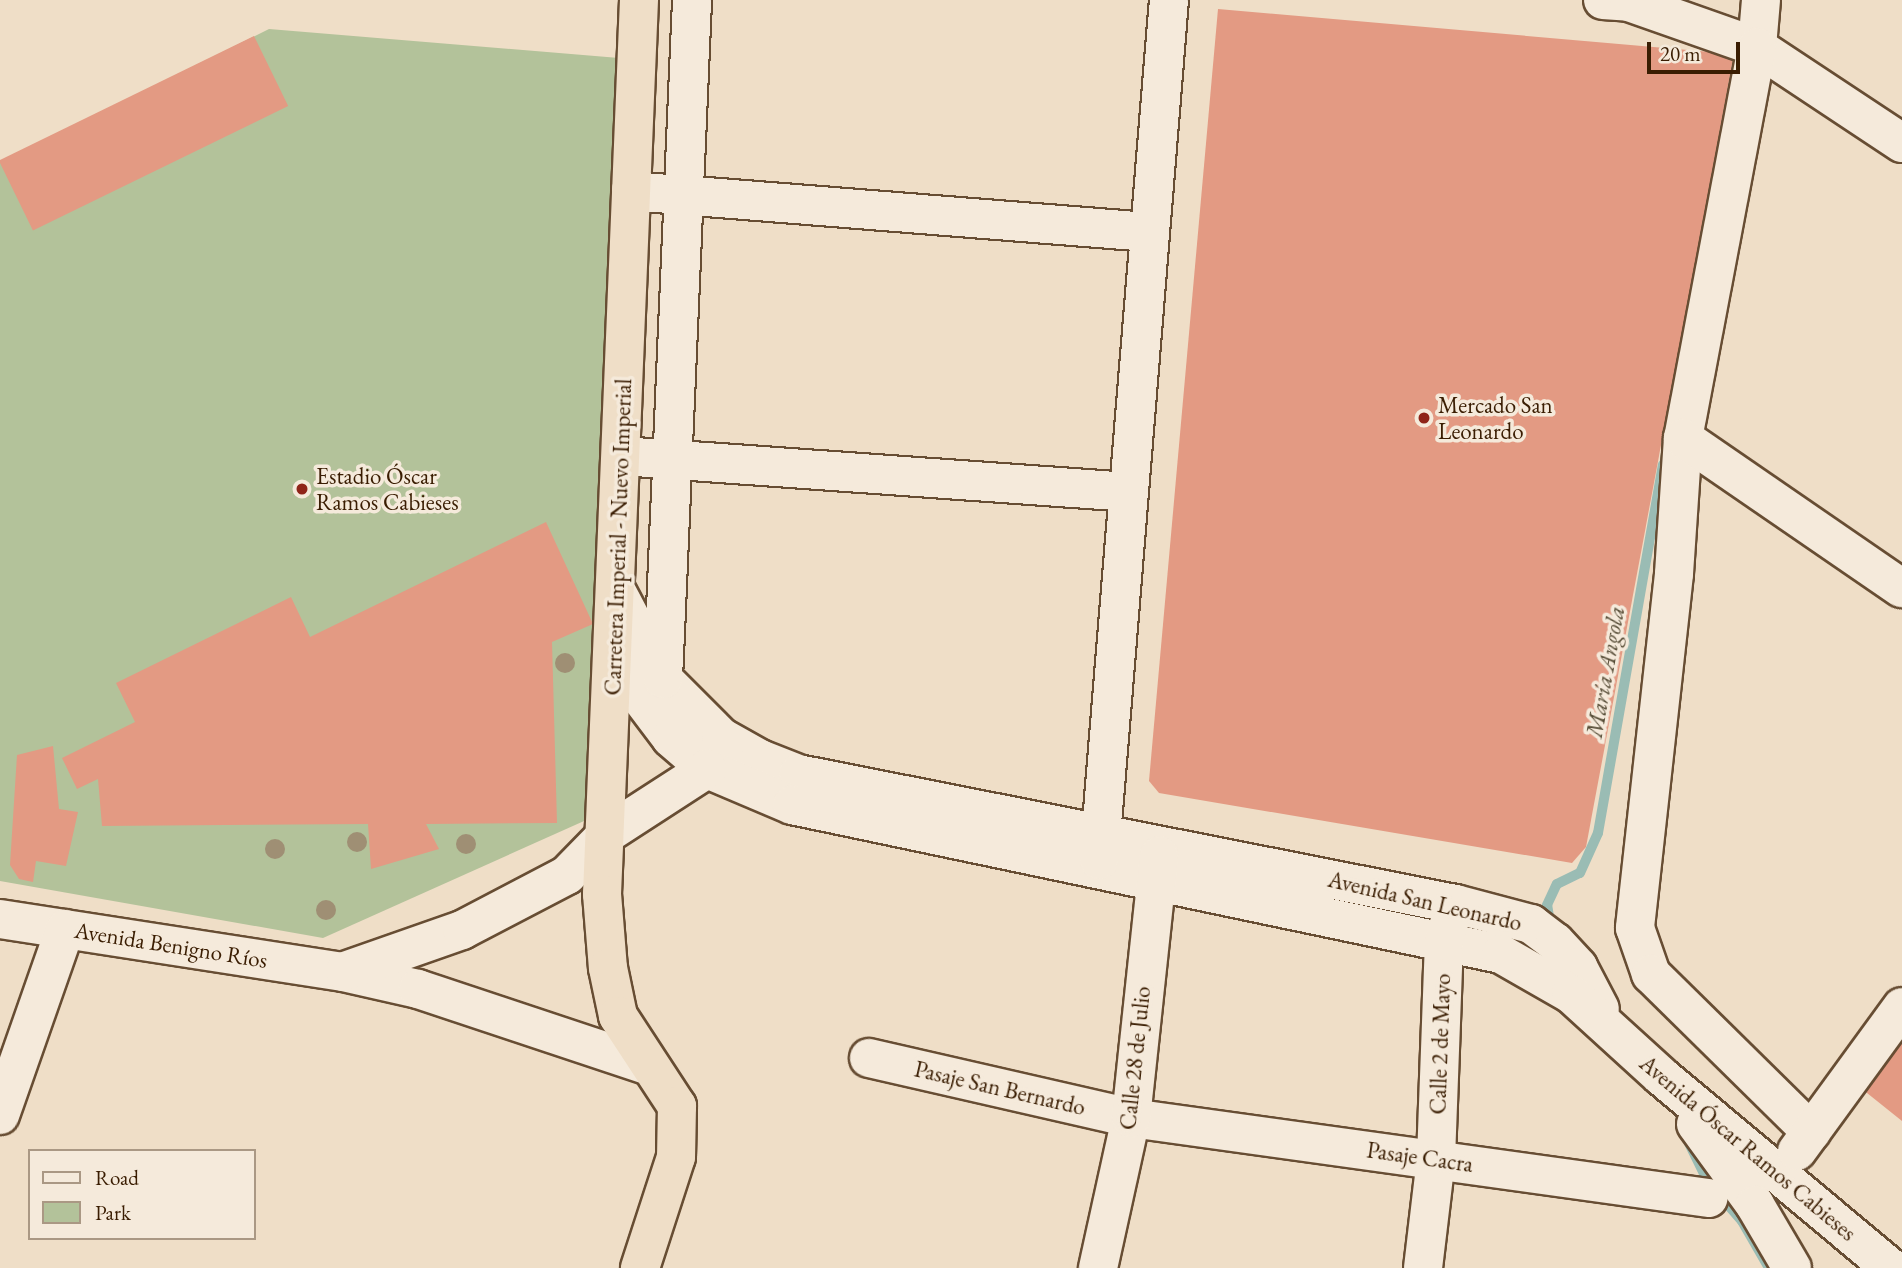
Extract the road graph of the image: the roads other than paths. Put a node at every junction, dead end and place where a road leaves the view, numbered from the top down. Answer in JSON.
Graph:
{"nodes":[{"id":1,"x":639,"y":0,"type":"edge"},
{"id":2,"x":692,"y":0,"type":"edge"},
{"id":3,"x":1169,"y":0,"type":"edge"},
{"id":4,"x":1761,"y":0,"type":"edge"},
{"id":5,"x":1621,"y":1,"type":"edge"},
{"id":6,"x":1745,"y":43,"type":"junction"},
{"id":7,"x":1902,"y":143,"type":"edge"},
{"id":8,"x":631,"y":191,"type":"junction"},
{"id":9,"x":684,"y":196,"type":"junction"},
{"id":10,"x":1148,"y":232,"type":"junction"},
{"id":11,"x":1683,"y":438,"type":"junction"},
{"id":12,"x":621,"y":456,"type":"junction"},
{"id":13,"x":672,"y":459,"type":"junction"},
{"id":14,"x":1129,"y":492,"type":"junction"},
{"id":15,"x":1901,"y":588,"type":"edge"},
{"id":16,"x":615,"y":590,"type":"junction"},
{"id":17,"x":612,"y":661,"type":"junction"},
{"id":18,"x":663,"y":679,"type":"junction"},
{"id":19,"x":707,"y":769,"type":"junction"},
{"id":20,"x":608,"y":833,"type":"junction"},
{"id":21,"x":1100,"y":852,"type":"junction"},
{"id":22,"x":1157,"y":864,"type":"junction"},
{"id":23,"x":1455,"y":904,"type":"junction"},
{"id":24,"x":0,"y":919,"type":"edge"},
{"id":25,"x":65,"y":929,"type":"junction"},
{"id":26,"x":1444,"y":941,"type":"junction"},
{"id":27,"x":343,"y":972,"type":"junction"},
{"id":28,"x":1902,"y":1007,"type":"edge"},
{"id":29,"x":1607,"y":1026,"type":"junction"},
{"id":30,"x":869,"y":1058,"type":"dead end"},
{"id":31,"x":646,"y":1065,"type":"junction"},
{"id":32,"x":1661,"y":1076,"type":"junction"},
{"id":33,"x":0,"y":1115,"type":"edge"},
{"id":34,"x":1131,"y":1118,"type":"junction"},
{"id":35,"x":1811,"y":1132,"type":"junction"},
{"id":36,"x":1436,"y":1159,"type":"junction"},
{"id":37,"x":1779,"y":1175,"type":"junction"},
{"id":38,"x":1708,"y":1198,"type":"dead end"},
{"id":39,"x":640,"y":1268,"type":"edge"},
{"id":40,"x":1098,"y":1268,"type":"edge"},
{"id":41,"x":1423,"y":1268,"type":"edge"},
{"id":42,"x":1792,"y":1268,"type":"edge"},
{"id":43,"x":1891,"y":1268,"type":"edge"}],
"edges":[{"from":1,"to":8,"type":"highway","name":"Carretera Imperial - Nuevo Imperial"},
{"from":2,"to":9,"type":"street"},
{"from":3,"to":10,"type":"street"},
{"from":4,"to":6,"type":"street"},
{"from":5,"to":6,"type":"street"},
{"from":6,"to":7,"type":"street"},
{"from":6,"to":11,"type":"street"},
{"from":8,"to":9,"type":"street"},
{"from":8,"to":12,"type":"highway","name":"Carretera Imperial - Nuevo Imperial"},
{"from":9,"to":10,"type":"street"},
{"from":9,"to":13,"type":"street"},
{"from":10,"to":14,"type":"street"},
{"from":11,"to":15,"type":"street"},
{"from":11,"to":35,"type":"street"},
{"from":12,"to":13,"type":"street"},
{"from":12,"to":16,"type":"highway","name":"Carretera Imperial - Nuevo Imperial"},
{"from":13,"to":14,"type":"street"},
{"from":13,"to":18,"type":"street"},
{"from":14,"to":21,"type":"street"},
{"from":16,"to":17,"type":"highway","name":"Carretera Imperial - Nuevo Imperial"},
{"from":16,"to":18,"type":"street","name":"Avenida San Leonardo"},
{"from":17,"to":19,"type":"street","name":"Avenida San Leonardo"},
{"from":17,"to":20,"type":"highway","name":"Carretera Imperial - Nuevo Imperial"},
{"from":18,"to":21,"type":"street","name":"Avenida San Leonardo"},
{"from":19,"to":20,"type":"street","name":"Avenida Benigno Ríos"},
{"from":19,"to":21,"type":"street","name":"Avenida San Leonardo"},
{"from":20,"to":27,"type":"street","name":"Avenida Benigno Ríos"},
{"from":20,"to":31,"type":"highway","name":"Carretera Imperial - Nuevo Imperial"},
{"from":21,"to":22,"type":"street","name":"Avenida San Leonardo"},
{"from":22,"to":23,"type":"street","name":"Avenida San Leonardo"},
{"from":22,"to":26,"type":"street","name":"Avenida San Leonardo"},
{"from":22,"to":34,"type":"street","name":"Calle 28 de Julio"},
{"from":23,"to":26,"type":"street","name":"Calle 2 de Mayo"},
{"from":23,"to":29,"type":"street","name":"Avenida San Leonardo"},
{"from":24,"to":25,"type":"street","name":"Avenida Benigno Ríos"},
{"from":25,"to":27,"type":"street","name":"Avenida Benigno Ríos"},
{"from":25,"to":33,"type":"street"},
{"from":26,"to":29,"type":"street","name":"Avenida San Leonardo"},
{"from":26,"to":36,"type":"street","name":"Calle 2 de Mayo"},
{"from":27,"to":31,"type":"street","name":"Avenida Benigno Ríos"},
{"from":28,"to":35,"type":"street"},
{"from":29,"to":32,"type":"street","name":"Avenida Óscar Ramos Cabieses"},
{"from":30,"to":34,"type":"street","name":"Pasaje San Bernardo"},
{"from":31,"to":39,"type":"highway","name":"Carretera Imperial - Nuevo Imperial"},
{"from":32,"to":37,"type":"street","name":"Avenida Óscar Ramos Cabieses"},
{"from":32,"to":42,"type":"street"},
{"from":34,"to":36,"type":"street","name":"Pasaje Cacra"},
{"from":34,"to":40,"type":"street","name":"Calle 28 de Julio"},
{"from":35,"to":37,"type":"street"},
{"from":36,"to":38,"type":"street","name":"Pasaje Cacra"},
{"from":36,"to":41,"type":"street","name":"Calle 2 de Mayo"},
{"from":37,"to":43,"type":"street","name":"Avenida Óscar Ramos Cabieses"}]}
